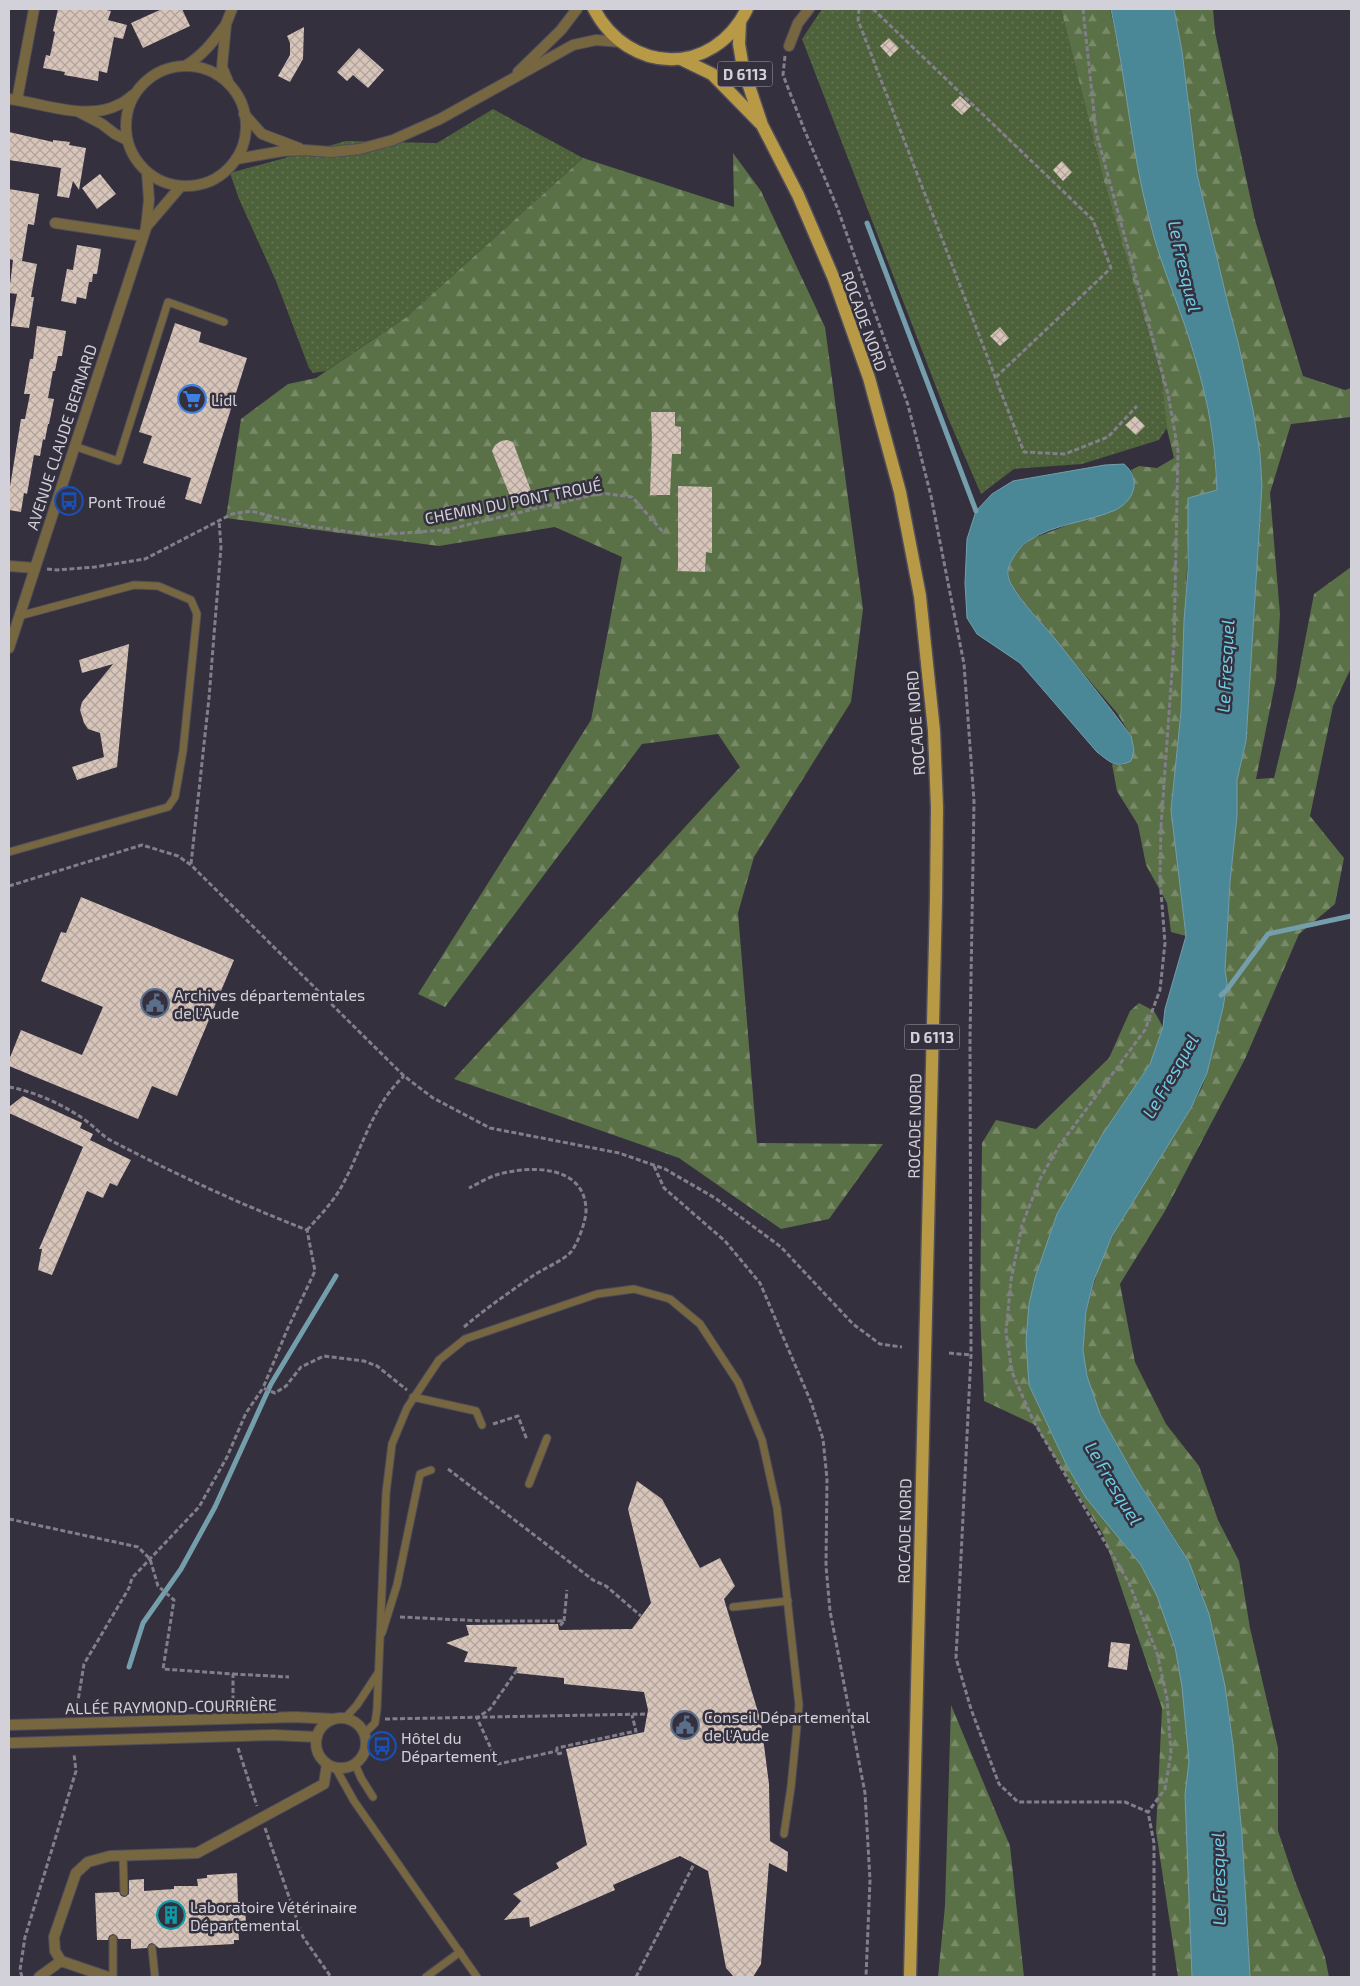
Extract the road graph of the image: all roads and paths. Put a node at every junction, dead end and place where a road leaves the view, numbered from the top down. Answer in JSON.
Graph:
{"nodes":[{"id":1,"x":34,"y":9,"type":"edge"},
{"id":2,"x":232,"y":9,"type":"edge"},
{"id":3,"x":577,"y":9,"type":"edge"},
{"id":4,"x":594,"y":9,"type":"edge"},
{"id":5,"x":747,"y":9,"type":"edge"},
{"id":6,"x":809,"y":9,"type":"edge"},
{"id":7,"x":859,"y":9,"type":"edge"},
{"id":8,"x":873,"y":9,"type":"edge"},
{"id":9,"x":1083,"y":9,"type":"edge"},
{"id":10,"x":740,"y":22,"type":"junction"},
{"id":11,"x":226,"y":24,"type":"junction"},
{"id":12,"x":620,"y":42,"type":"junction"},
{"id":13,"x":789,"y":46,"type":"joint"},
{"id":14,"x":682,"y":58,"type":"junction"},
{"id":15,"x":185,"y":66,"type":"junction"},
{"id":16,"x":509,"y":80,"type":"junction"},
{"id":17,"x":228,"y":84,"type":"junction"},
{"id":18,"x":137,"y":91,"type":"junction"},
{"id":19,"x":13,"y":99,"type":"edge"},
{"id":20,"x":78,"y":111,"type":"junction"},
{"id":21,"x":244,"y":114,"type":"junction"},
{"id":22,"x":762,"y":125,"type":"junction"},
{"id":23,"x":127,"y":140,"type":"junction"},
{"id":24,"x":305,"y":150,"type":"junction"},
{"id":25,"x":236,"y":158,"type":"junction"},
{"id":26,"x":147,"y":172,"type":"junction"},
{"id":27,"x":181,"y":186,"type":"junction"},
{"id":28,"x":55,"y":223,"type":"dead end"},
{"id":29,"x":144,"y":232,"type":"junction"},
{"id":30,"x":224,"y":322,"type":"dead end"},
{"id":31,"x":996,"y":378,"type":"junction"},
{"id":32,"x":1136,"y":406,"type":"dead end"},
{"id":33,"x":74,"y":446,"type":"junction"},
{"id":34,"x":219,"y":520,"type":"junction"},
{"id":35,"x":664,"y":533,"type":"dead end"},
{"id":36,"x":9,"y":566,"type":"edge"},
{"id":37,"x":34,"y":568,"type":"junction"},
{"id":38,"x":19,"y":616,"type":"junction"},
{"id":39,"x":9,"y":648,"type":"edge"},
{"id":40,"x":9,"y":852,"type":"edge"},
{"id":41,"x":190,"y":865,"type":"junction"},
{"id":42,"x":9,"y":886,"type":"edge"},
{"id":43,"x":404,"y":1076,"type":"junction"},
{"id":44,"x":9,"y":1087,"type":"edge"},
{"id":45,"x":654,"y":1166,"type":"junction"},
{"id":46,"x":469,"y":1188,"type":"dead end"},
{"id":47,"x":307,"y":1230,"type":"junction"},
{"id":48,"x":458,"y":1334,"type":"dead end"},
{"id":49,"x":902,"y":1347,"type":"dead end"},
{"id":50,"x":949,"y":1352,"type":"dead end"},
{"id":51,"x":971,"y":1355,"type":"junction"},
{"id":52,"x":265,"y":1389,"type":"junction"},
{"id":53,"x":413,"y":1397,"type":"junction"},
{"id":54,"x":502,"y":1422,"type":"dead end"},
{"id":55,"x":482,"y":1425,"type":"dead end"},
{"id":56,"x":547,"y":1438,"type":"dead end"},
{"id":57,"x":527,"y":1440,"type":"dead end"},
{"id":58,"x":448,"y":1469,"type":"dead end"},
{"id":59,"x":432,"y":1470,"type":"dead end"},
{"id":60,"x":529,"y":1484,"type":"dead end"},
{"id":61,"x":9,"y":1519,"type":"edge"},
{"id":62,"x":150,"y":1559,"type":"junction"},
{"id":63,"x":567,"y":1590,"type":"dead end"},
{"id":64,"x":788,"y":1601,"type":"junction"},
{"id":65,"x":733,"y":1607,"type":"dead end"},
{"id":66,"x":641,"y":1616,"type":"dead end"},
{"id":67,"x":400,"y":1617,"type":"dead end"},
{"id":68,"x":564,"y":1621,"type":"junction"},
{"id":69,"x":558,"y":1627,"type":"dead end"},
{"id":70,"x":379,"y":1643,"type":"junction"},
{"id":71,"x":517,"y":1670,"type":"dead end"},
{"id":72,"x":378,"y":1673,"type":"junction"},
{"id":73,"x":233,"y":1674,"type":"junction"},
{"id":74,"x":289,"y":1678,"type":"dead end"},
{"id":75,"x":647,"y":1714,"type":"dead end"},
{"id":76,"x":632,"y":1715,"type":"junction"},
{"id":77,"x":76,"y":1716,"type":"dead end"},
{"id":78,"x":345,"y":1718,"type":"junction"},
{"id":79,"x":477,"y":1718,"type":"junction"},
{"id":80,"x":233,"y":1719,"type":"junction"},
{"id":81,"x":334,"y":1719,"type":"junction"},
{"id":82,"x":375,"y":1723,"type":"junction"},
{"id":83,"x":9,"y":1725,"type":"edge"},
{"id":84,"x":364,"y":1734,"type":"junction"},
{"id":85,"x":234,"y":1736,"type":"junction"},
{"id":86,"x":317,"y":1737,"type":"junction"},
{"id":87,"x":9,"y":1743,"type":"edge"},
{"id":88,"x":557,"y":1751,"type":"junction"},
{"id":89,"x":562,"y":1753,"type":"dead end"},
{"id":90,"x":74,"y":1754,"type":"dead end"},
{"id":91,"x":355,"y":1764,"type":"junction"},
{"id":92,"x":331,"y":1765,"type":"junction"},
{"id":93,"x":373,"y":1797,"type":"dead end"},
{"id":94,"x":1148,"y":1812,"type":"junction"},
{"id":95,"x":261,"y":1818,"type":"junction"},
{"id":96,"x":784,"y":1834,"type":"dead end"},
{"id":97,"x":123,"y":1855,"type":"junction"},
{"id":98,"x":694,"y":1864,"type":"dead end"},
{"id":99,"x":124,"y":1892,"type":"dead end"},
{"id":100,"x":113,"y":1939,"type":"dead end"},
{"id":101,"x":152,"y":1948,"type":"dead end"},
{"id":102,"x":460,"y":1952,"type":"junction"},
{"id":103,"x":61,"y":1960,"type":"junction"},
{"id":104,"x":22,"y":1977,"type":"edge"},
{"id":105,"x":39,"y":1977,"type":"edge"},
{"id":106,"x":108,"y":1977,"type":"edge"},
{"id":107,"x":113,"y":1977,"type":"edge"},
{"id":108,"x":155,"y":1977,"type":"edge"},
{"id":109,"x":331,"y":1977,"type":"edge"},
{"id":110,"x":426,"y":1977,"type":"edge"},
{"id":111,"x":478,"y":1977,"type":"edge"},
{"id":112,"x":636,"y":1977,"type":"edge"},
{"id":113,"x":866,"y":1977,"type":"edge"},
{"id":114,"x":910,"y":1977,"type":"edge"},
{"id":115,"x":1154,"y":1977,"type":"edge"}],
"edges":[{"from":1,"to":19,"type":"street"},
{"from":2,"to":11,"type":"street"},
{"from":3,"to":16,"type":"street"},
{"from":4,"to":12,"type":"main road"},
{"from":5,"to":10,"type":"main road"},
{"from":6,"to":13,"type":"street"},
{"from":7,"to":31,"type":"path"},
{"from":8,"to":31,"type":"path"},
{"from":9,"to":94,"type":"path"},
{"from":10,"to":14,"type":"main road"},
{"from":10,"to":22,"type":"main road","name":"ROCADE NORD","number":"D 6113"},
{"from":11,"to":15,"type":"street"},
{"from":11,"to":17,"type":"street"},
{"from":12,"to":14,"type":"main road"},
{"from":12,"to":16,"type":"street"},
{"from":13,"to":51,"type":"path"},
{"from":14,"to":22,"type":"main road","name":"ROCADE NORD","number":"D 6113"},
{"from":15,"to":17,"type":"street"},
{"from":15,"to":18,"type":"street"},
{"from":16,"to":24,"type":"street"},
{"from":17,"to":21,"type":"street"},
{"from":18,"to":20,"type":"street"},
{"from":18,"to":23,"type":"street"},
{"from":19,"to":20,"type":"street"},
{"from":20,"to":23,"type":"street"},
{"from":21,"to":24,"type":"street"},
{"from":21,"to":25,"type":"street"},
{"from":22,"to":114,"type":"main road","name":"ROCADE NORD","number":"D 6113"},
{"from":23,"to":26,"type":"street"},
{"from":24,"to":25,"type":"street"},
{"from":25,"to":27,"type":"street"},
{"from":26,"to":27,"type":"street"},
{"from":26,"to":29,"type":"street","name":"AVENUE CLAUDE BERNARD"},
{"from":27,"to":29,"type":"street","name":"AVENUE CLAUDE BERNARD"},
{"from":28,"to":29,"type":"street"},
{"from":29,"to":33,"type":"street","name":"AVENUE CLAUDE BERNARD"},
{"from":30,"to":33,"type":"lane"},
{"from":31,"to":32,"type":"path"},
{"from":33,"to":37,"type":"street","name":"AVENUE CLAUDE BERNARD"},
{"from":34,"to":35,"type":"path","name":"CHEMIN DU PONT TROUÉ"},
{"from":34,"to":37,"type":"path","name":"CHEMIN DU PONT TROUÉ"},
{"from":34,"to":41,"type":"path"},
{"from":36,"to":37,"type":"street"},
{"from":37,"to":38,"type":"street","name":"AVENUE CLAUDE BERNARD"},
{"from":38,"to":39,"type":"street","name":"AVENUE CLAUDE BERNARD"},
{"from":38,"to":40,"type":"lane"},
{"from":41,"to":42,"type":"path"},
{"from":41,"to":43,"type":"path"},
{"from":43,"to":45,"type":"path"},
{"from":43,"to":47,"type":"path"},
{"from":44,"to":47,"type":"path"},
{"from":45,"to":49,"type":"path"},
{"from":45,"to":113,"type":"path"},
{"from":46,"to":48,"type":"path"},
{"from":47,"to":52,"type":"path"},
{"from":50,"to":51,"type":"path"},
{"from":51,"to":94,"type":"path"},
{"from":52,"to":53,"type":"path"},
{"from":52,"to":62,"type":"path"},
{"from":53,"to":55,"type":"lane"},
{"from":53,"to":64,"type":"lane"},
{"from":53,"to":70,"type":"lane"},
{"from":54,"to":57,"type":"path"},
{"from":56,"to":60,"type":"lane"},
{"from":58,"to":66,"type":"path"},
{"from":59,"to":70,"type":"lane"},
{"from":61,"to":62,"type":"path"},
{"from":62,"to":73,"type":"path"},
{"from":62,"to":77,"type":"path"},
{"from":63,"to":68,"type":"path"},
{"from":64,"to":65,"type":"lane"},
{"from":64,"to":96,"type":"lane"},
{"from":67,"to":68,"type":"path"},
{"from":68,"to":69,"type":"path"},
{"from":70,"to":72,"type":"lane"},
{"from":71,"to":79,"type":"path"},
{"from":72,"to":78,"type":"lane"},
{"from":72,"to":82,"type":"lane"},
{"from":73,"to":74,"type":"path"},
{"from":73,"to":80,"type":"path"},
{"from":75,"to":76,"type":"path"},
{"from":76,"to":79,"type":"path"},
{"from":76,"to":88,"type":"path"},
{"from":78,"to":81,"type":"street"},
{"from":78,"to":84,"type":"street"},
{"from":79,"to":82,"type":"path"},
{"from":79,"to":88,"type":"path"},
{"from":80,"to":81,"type":"street","name":"ALLÉE RAYMOND-COURRIÈRE"},
{"from":80,"to":83,"type":"street","name":"ALLÉE RAYMOND-COURRIÈRE"},
{"from":81,"to":86,"type":"street"},
{"from":82,"to":84,"type":"lane"},
{"from":84,"to":91,"type":"street"},
{"from":85,"to":86,"type":"street","name":"ALLÉE RAYMOND-COURRIÈRE"},
{"from":85,"to":87,"type":"street","name":"ALLÉE RAYMOND-COURRIÈRE"},
{"from":85,"to":95,"type":"path"},
{"from":86,"to":92,"type":"street"},
{"from":88,"to":89,"type":"path"},
{"from":90,"to":104,"type":"path"},
{"from":91,"to":92,"type":"street"},
{"from":91,"to":93,"type":"lane"},
{"from":92,"to":95,"type":"street"},
{"from":92,"to":102,"type":"lane"},
{"from":94,"to":115,"type":"path"},
{"from":95,"to":97,"type":"street"},
{"from":95,"to":109,"type":"path"},
{"from":97,"to":99,"type":"lane"},
{"from":97,"to":103,"type":"street"},
{"from":98,"to":112,"type":"path"},
{"from":100,"to":107,"type":"lane"},
{"from":101,"to":108,"type":"lane"},
{"from":102,"to":110,"type":"lane"},
{"from":102,"to":111,"type":"lane"},
{"from":103,"to":105,"type":"street"},
{"from":103,"to":106,"type":"street"}]}
